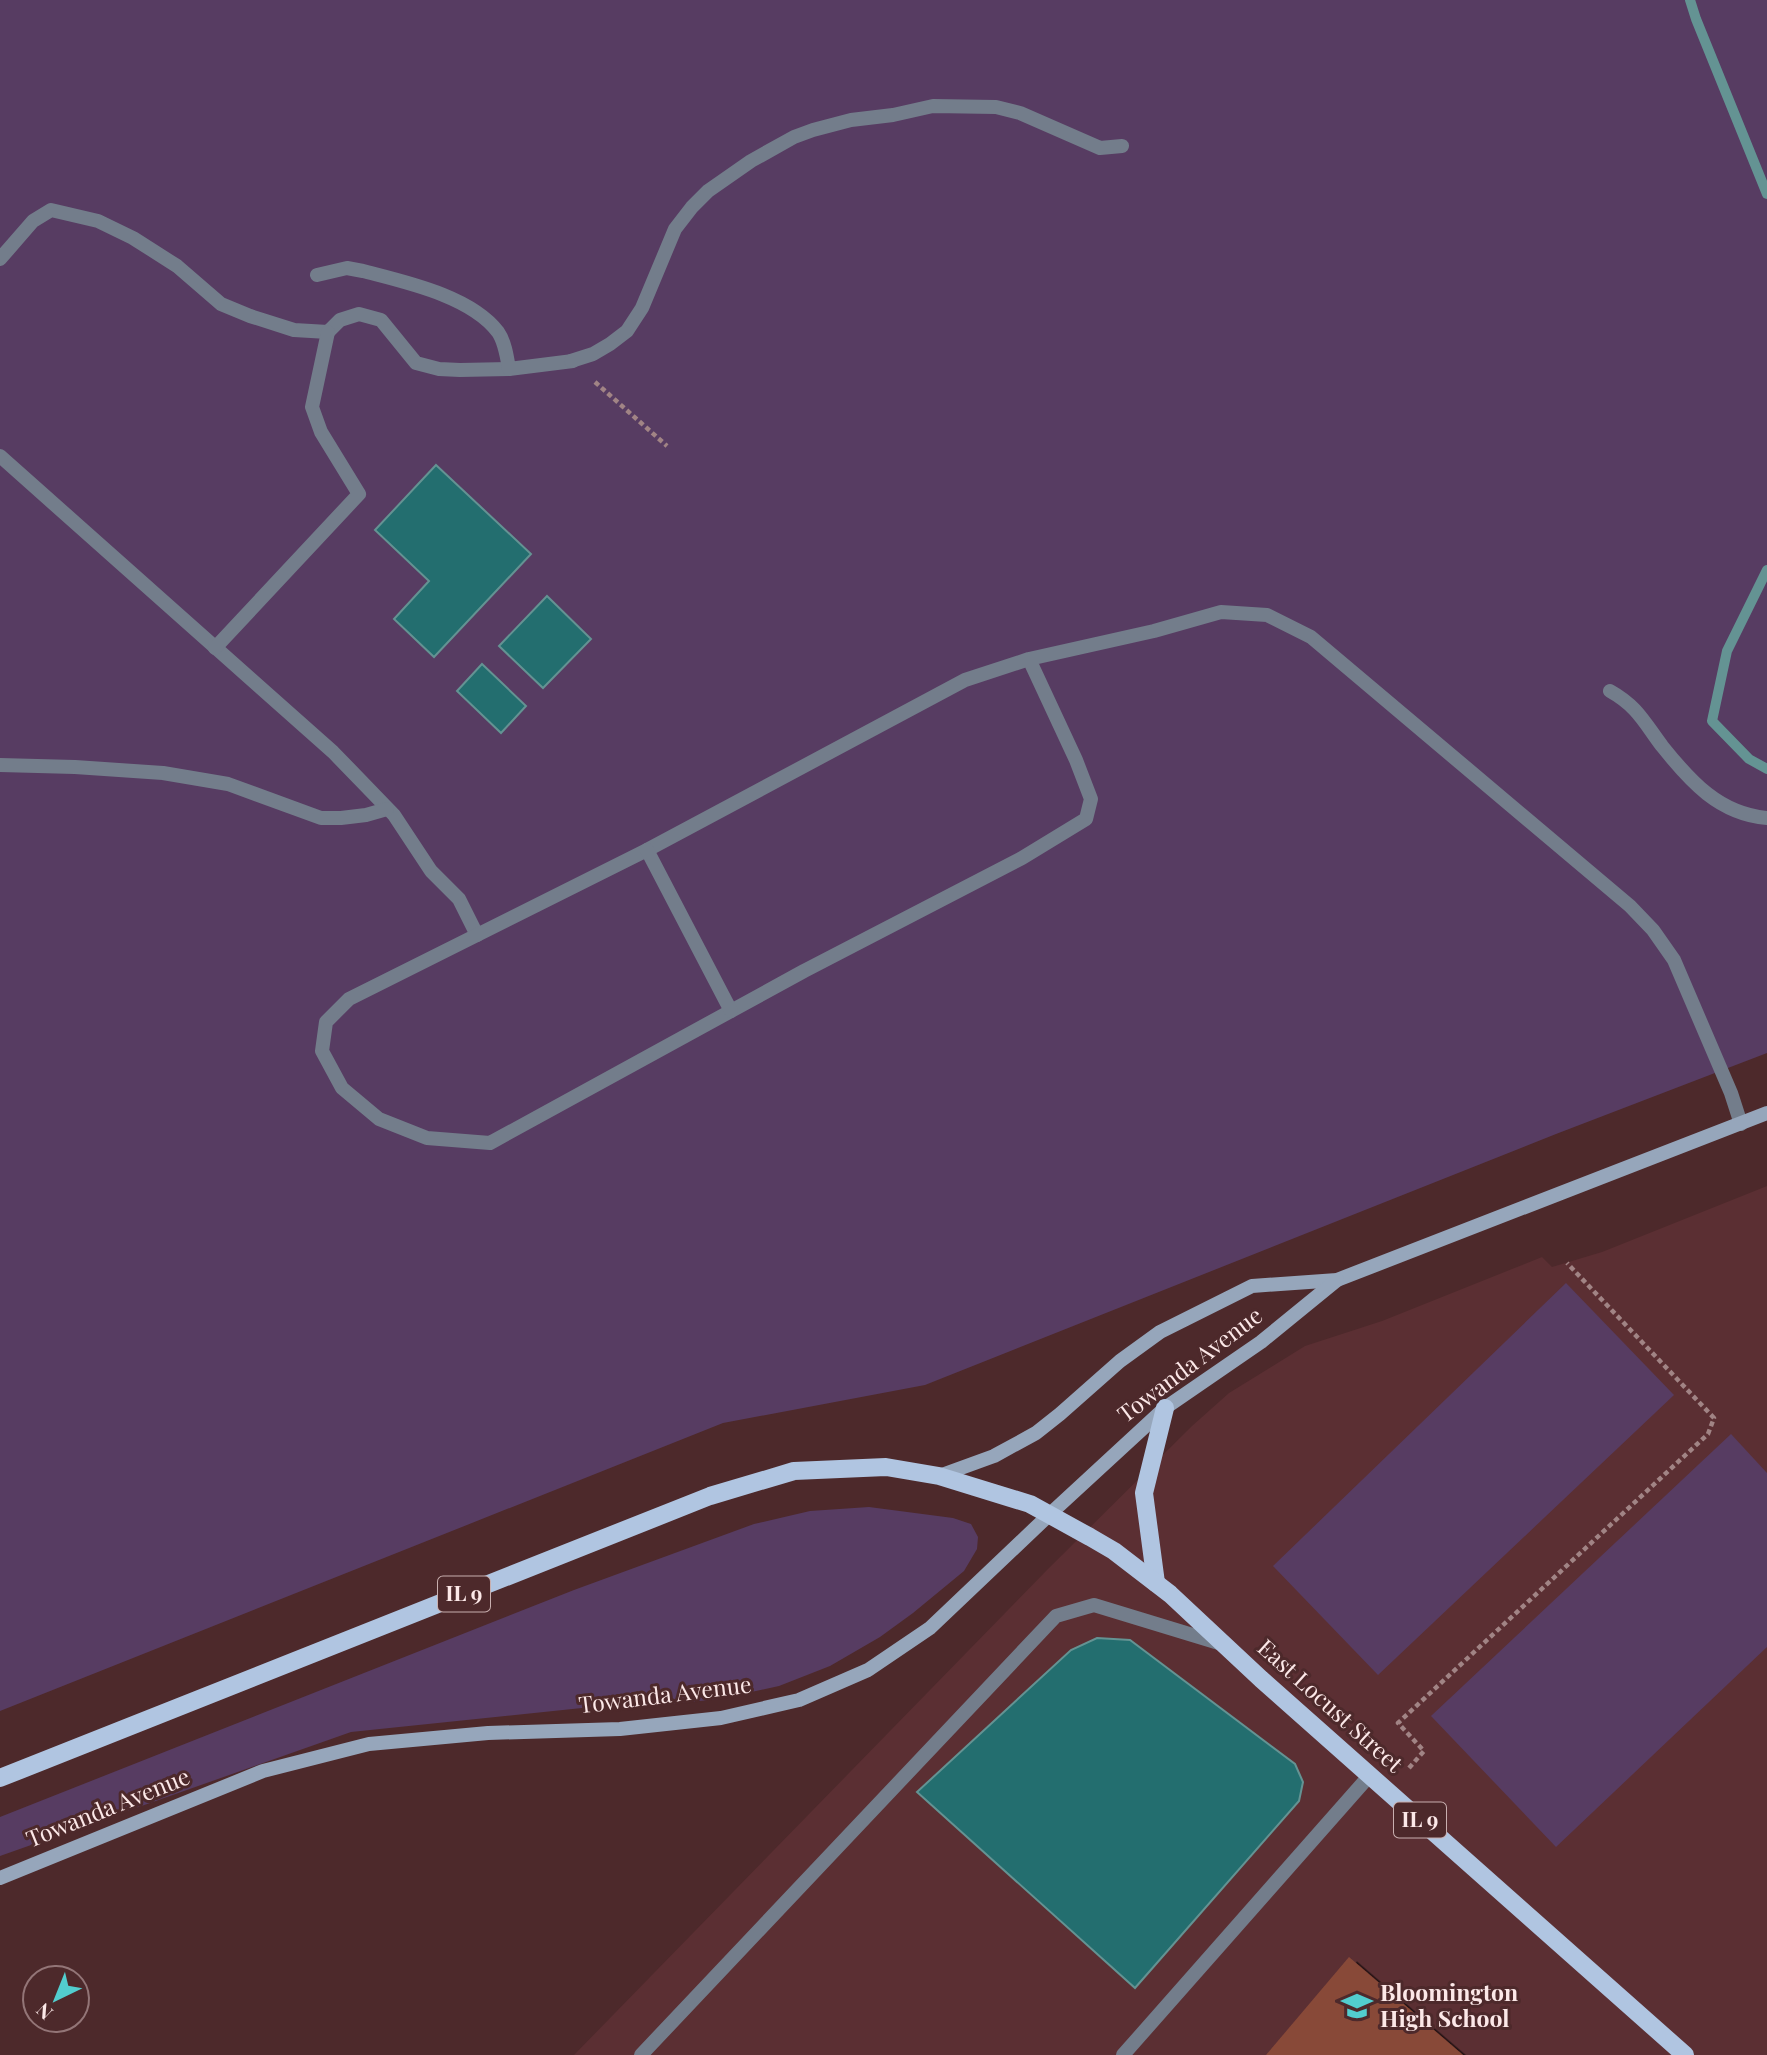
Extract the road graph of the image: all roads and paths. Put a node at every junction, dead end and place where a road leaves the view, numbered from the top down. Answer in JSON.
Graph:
{"nodes":[{"id":1,"x":1122,"y":146,"type":"dead end"},
{"id":2,"x":0,"y":259,"type":"edge"},
{"id":3,"x":317,"y":275,"type":"dead end"},
{"id":4,"x":328,"y":332,"type":"junction"},
{"id":5,"x":572,"y":361,"type":"junction"},
{"id":6,"x":509,"y":369,"type":"junction"},
{"id":7,"x":667,"y":446,"type":"dead end"},
{"id":8,"x":0,"y":456,"type":"edge"},
{"id":9,"x":215,"y":648,"type":"junction"},
{"id":10,"x":1029,"y":659,"type":"junction"},
{"id":11,"x":1610,"y":691,"type":"dead end"},
{"id":12,"x":0,"y":765,"type":"edge"},
{"id":13,"x":387,"y":809,"type":"junction"},
{"id":14,"x":1767,"y":818,"type":"edge"},
{"id":15,"x":647,"y":850,"type":"junction"},
{"id":16,"x":477,"y":935,"type":"junction"},
{"id":17,"x":731,"y":1011,"type":"junction"},
{"id":18,"x":1767,"y":1113,"type":"edge"},
{"id":19,"x":1741,"y":1124,"type":"junction"},
{"id":20,"x":1567,"y":1263,"type":"dead end"},
{"id":21,"x":1337,"y":1280,"type":"junction"},
{"id":22,"x":1165,"y":1408,"type":"junction"},
{"id":23,"x":939,"y":1476,"type":"junction"},
{"id":24,"x":1050,"y":1514,"type":"junction"},
{"id":25,"x":1156,"y":1583,"type":"junction"},
{"id":26,"x":1224,"y":1644,"type":"junction"},
{"id":27,"x":1409,"y":1768,"type":"dead end"},
{"id":28,"x":1370,"y":1775,"type":"junction"},
{"id":29,"x":0,"y":1778,"type":"edge"},
{"id":30,"x":0,"y":1878,"type":"edge"},
{"id":31,"x":641,"y":2055,"type":"edge"},
{"id":32,"x":1123,"y":2055,"type":"edge"},
{"id":33,"x":1685,"y":2055,"type":"edge"}],
"edges":[{"from":1,"to":5,"type":"lane"},
{"from":2,"to":4,"type":"lane"},
{"from":3,"to":6,"type":"lane"},
{"from":4,"to":6,"type":"lane"},
{"from":4,"to":9,"type":"lane"},
{"from":5,"to":6,"type":"lane"},
{"from":5,"to":7,"type":"path"},
{"from":8,"to":9,"type":"lane"},
{"from":9,"to":13,"type":"lane"},
{"from":10,"to":15,"type":"lane"},
{"from":10,"to":17,"type":"lane"},
{"from":10,"to":19,"type":"lane"},
{"from":11,"to":14,"type":"lane"},
{"from":12,"to":13,"type":"lane"},
{"from":13,"to":16,"type":"lane"},
{"from":15,"to":16,"type":"lane"},
{"from":15,"to":17,"type":"lane"},
{"from":16,"to":17,"type":"lane"},
{"from":18,"to":19,"type":"main road","name":"Towanda Avenue"},
{"from":19,"to":21,"type":"main road","name":"Towanda Avenue"},
{"from":20,"to":27,"type":"path"},
{"from":21,"to":22,"type":"main road","name":"Towanda Avenue"},
{"from":21,"to":23,"type":"main road","name":"Towanda Avenue"},
{"from":22,"to":24,"type":"main road","name":"Towanda Avenue"},
{"from":22,"to":25,"type":"main road"},
{"from":23,"to":24,"type":"main road","name":"East Locust Street","number":"IL 9"},
{"from":23,"to":29,"type":"main road","name":"Towanda Avenue","number":"IL 9"},
{"from":24,"to":25,"type":"main road","name":"East Locust Street","number":"IL 9"},
{"from":24,"to":30,"type":"main road","name":"Towanda Avenue"},
{"from":25,"to":26,"type":"main road","name":"East Locust Street","number":"IL 9"},
{"from":26,"to":28,"type":"main road","name":"East Locust Street","number":"IL 9"},
{"from":26,"to":31,"type":"lane"},
{"from":28,"to":32,"type":"lane"},
{"from":28,"to":33,"type":"main road","name":"East Locust Street","number":"IL 9"}]}
